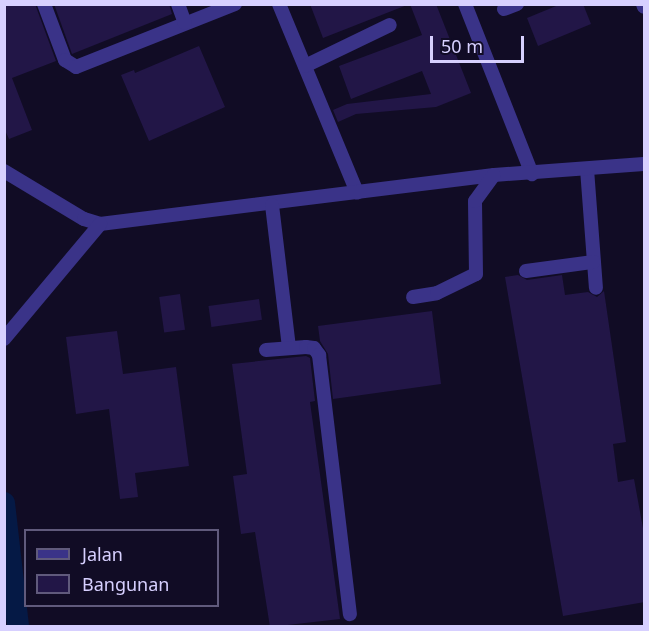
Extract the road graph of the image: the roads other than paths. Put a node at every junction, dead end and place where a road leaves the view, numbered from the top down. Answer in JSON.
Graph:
{"nodes":[{"id":1,"x":44,"y":4,"type":"edge"},
{"id":2,"x":177,"y":4,"type":"edge"},
{"id":3,"x":235,"y":4,"type":"edge"},
{"id":4,"x":279,"y":4,"type":"edge"},
{"id":5,"x":465,"y":4,"type":"edge"},
{"id":6,"x":185,"y":23,"type":"junction"},
{"id":7,"x":390,"y":25,"type":"dead end"},
{"id":8,"x":305,"y":66,"type":"junction"},
{"id":9,"x":645,"y":165,"type":"edge"},
{"id":10,"x":587,"y":170,"type":"junction"},
{"id":11,"x":4,"y":171,"type":"edge"},
{"id":12,"x":532,"y":174,"type":"junction"},
{"id":13,"x":494,"y":175,"type":"junction"},
{"id":14,"x":357,"y":192,"type":"junction"},
{"id":15,"x":272,"y":205,"type":"junction"},
{"id":16,"x":100,"y":224,"type":"junction"},
{"id":17,"x":593,"y":262,"type":"junction"},
{"id":18,"x":525,"y":271,"type":"dead end"},
{"id":19,"x":596,"y":288,"type":"dead end"},
{"id":20,"x":413,"y":297,"type":"dead end"},
{"id":21,"x":4,"y":339,"type":"edge"},
{"id":22,"x":289,"y":347,"type":"junction"},
{"id":23,"x":266,"y":350,"type":"dead end"},
{"id":24,"x":350,"y":614,"type":"dead end"}],
"edges":[{"from":1,"to":6,"type":"street"},
{"from":2,"to":6,"type":"street"},
{"from":3,"to":6,"type":"street"},
{"from":4,"to":8,"type":"street"},
{"from":5,"to":12,"type":"street"},
{"from":7,"to":8,"type":"street"},
{"from":8,"to":14,"type":"street"},
{"from":9,"to":10,"type":"street"},
{"from":10,"to":12,"type":"street"},
{"from":10,"to":17,"type":"street"},
{"from":11,"to":16,"type":"street"},
{"from":12,"to":13,"type":"street"},
{"from":13,"to":14,"type":"street"},
{"from":13,"to":20,"type":"street"},
{"from":14,"to":15,"type":"street"},
{"from":15,"to":16,"type":"street"},
{"from":15,"to":22,"type":"street"},
{"from":16,"to":21,"type":"street"},
{"from":17,"to":18,"type":"street"},
{"from":17,"to":19,"type":"street"},
{"from":22,"to":23,"type":"street"},
{"from":22,"to":24,"type":"street"}]}
